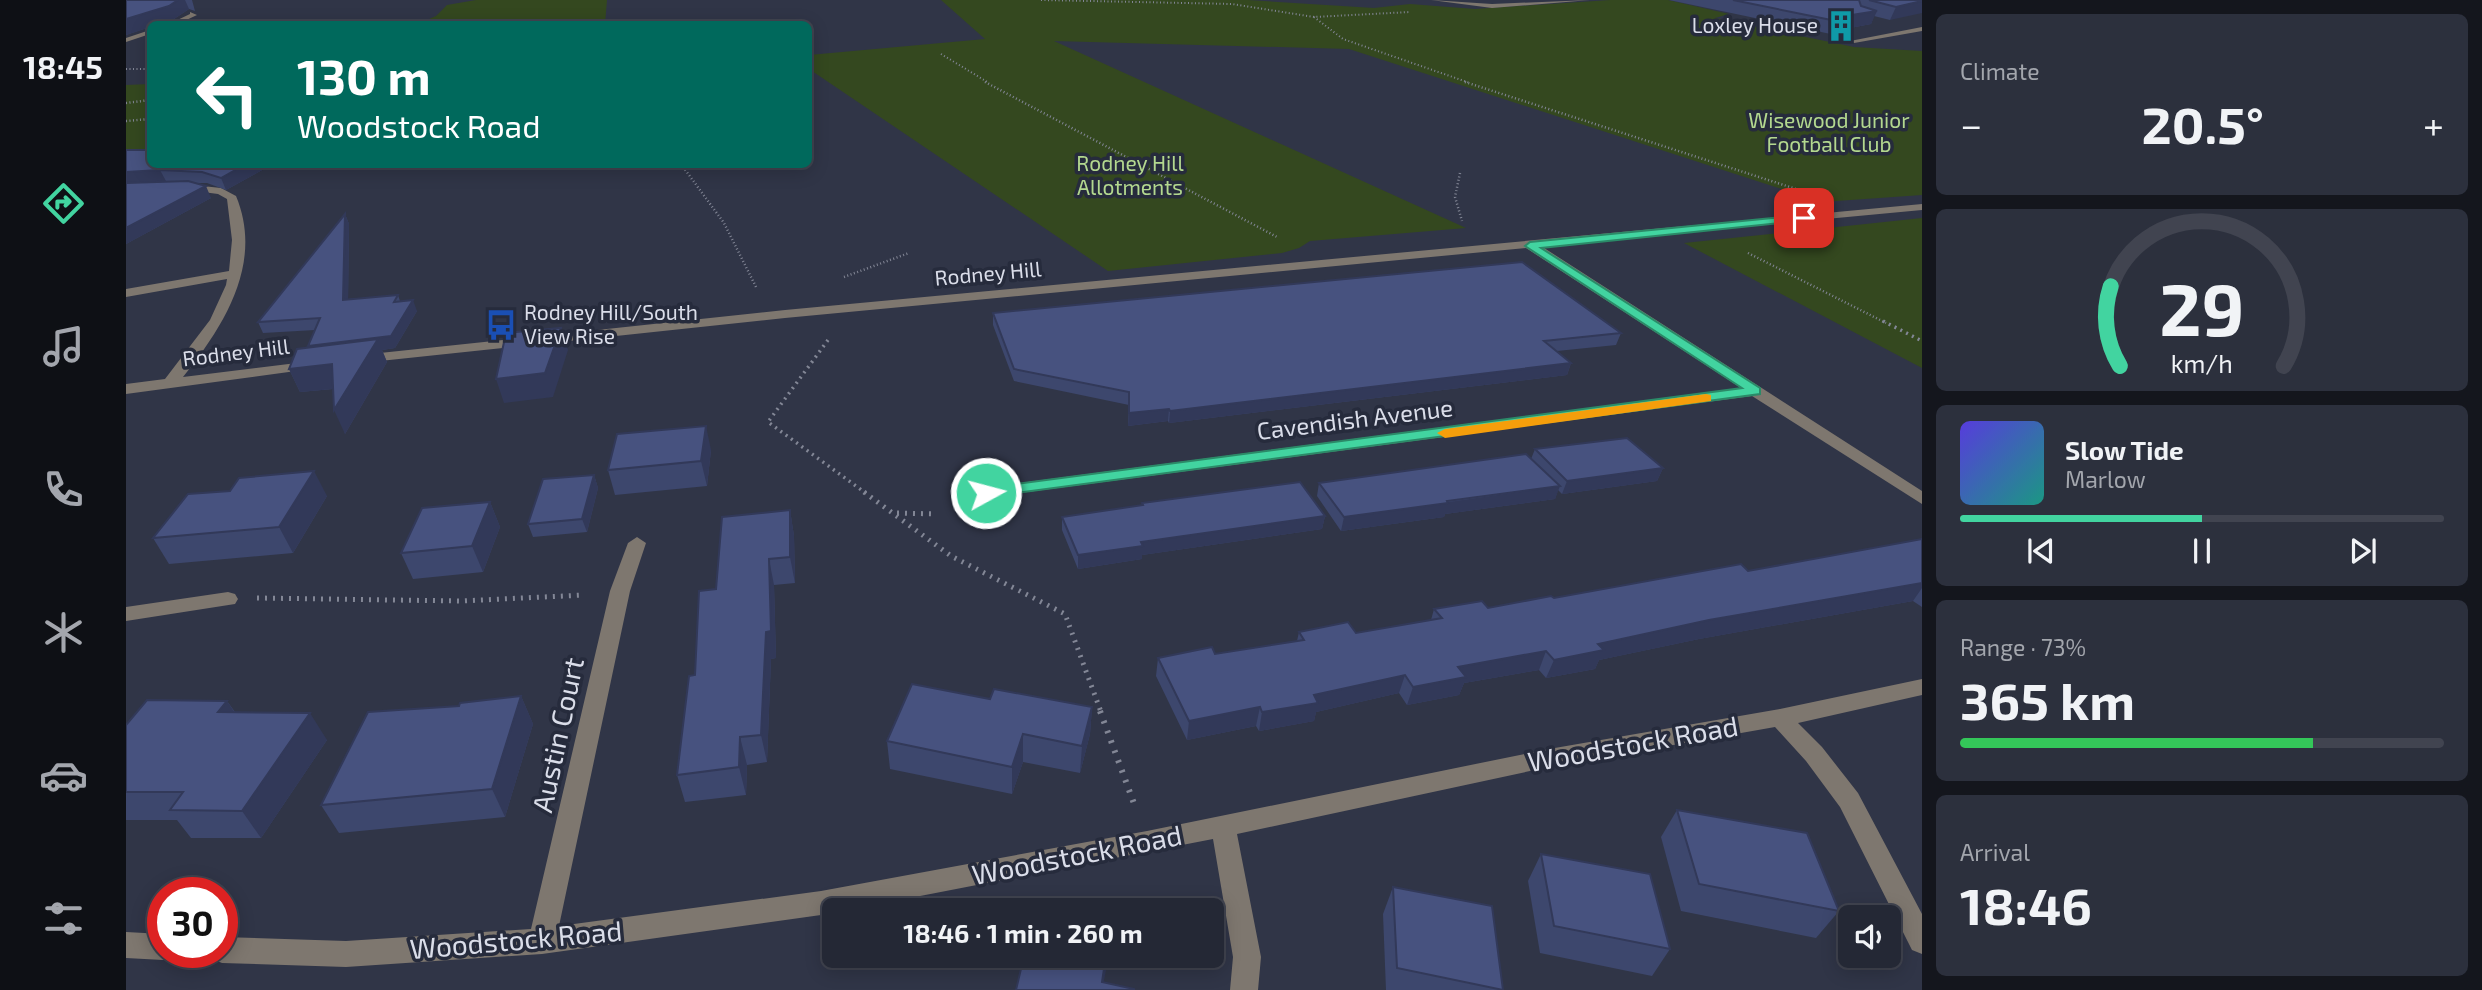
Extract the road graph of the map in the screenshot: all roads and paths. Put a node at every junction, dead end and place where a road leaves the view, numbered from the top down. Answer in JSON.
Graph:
{"nodes":[{"id":1,"x":1041,"y":0,"type":"edge"},
{"id":2,"x":1434,"y":0,"type":"edge"},
{"id":3,"x":1587,"y":0,"type":"edge"},
{"id":4,"x":1420,"y":11,"type":"dead end"},
{"id":5,"x":192,"y":13,"type":"dead end"},
{"id":6,"x":1314,"y":17,"type":"junction"},
{"id":7,"x":183,"y":21,"type":"edge"},
{"id":8,"x":1890,"y":24,"type":"edge"},
{"id":9,"x":1912,"y":29,"type":"junction"},
{"id":10,"x":1922,"y":29,"type":"edge"},
{"id":11,"x":147,"y":33,"type":"edge"},
{"id":12,"x":147,"y":33,"type":"edge"},
{"id":13,"x":126,"y":34,"type":"edge"},
{"id":14,"x":1854,"y":41,"type":"edge"},
{"id":15,"x":126,"y":42,"type":"edge"},
{"id":16,"x":147,"y":43,"type":"edge"},
{"id":17,"x":941,"y":54,"type":"dead end"},
{"id":18,"x":126,"y":69,"type":"edge"},
{"id":19,"x":147,"y":69,"type":"edge"},
{"id":20,"x":147,"y":100,"type":"edge"},
{"id":21,"x":126,"y":103,"type":"edge"},
{"id":22,"x":147,"y":119,"type":"edge"},
{"id":23,"x":126,"y":121,"type":"edge"},
{"id":24,"x":684,"y":168,"type":"edge"},
{"id":25,"x":1460,"y":173,"type":"dead end"},
{"id":26,"x":165,"y":188,"type":"edge"},
{"id":27,"x":1922,"y":207,"type":"edge"},
{"id":28,"x":1856,"y":212,"type":"junction"},
{"id":29,"x":1700,"y":228,"type":"junction"},
{"id":30,"x":1278,"y":238,"type":"dead end"},
{"id":31,"x":1530,"y":246,"type":"junction"},
{"id":32,"x":1511,"y":247,"type":"junction"},
{"id":33,"x":236,"y":275,"type":"junction"},
{"id":34,"x":126,"y":293,"type":"edge"},
{"id":35,"x":851,"y":308,"type":"junction"},
{"id":36,"x":785,"y":314,"type":"junction"},
{"id":37,"x":1922,"y":341,"type":"edge"},
{"id":38,"x":170,"y":383,"type":"junction"},
{"id":39,"x":126,"y":389,"type":"edge"},
{"id":40,"x":1755,"y":391,"type":"junction"},
{"id":41,"x":960,"y":496,"type":"dead end"},
{"id":42,"x":1922,"y":499,"type":"edge"},
{"id":43,"x":637,"y":543,"type":"dead end"},
{"id":44,"x":620,"y":591,"type":"junction"},
{"id":45,"x":228,"y":599,"type":"joint"},
{"id":46,"x":126,"y":614,"type":"edge"},
{"id":47,"x":1922,"y":687,"type":"edge"},
{"id":48,"x":1780,"y":718,"type":"junction"},
{"id":49,"x":1223,"y":827,"type":"junction"},
{"id":50,"x":1147,"y":842,"type":"junction"},
{"id":51,"x":542,"y":941,"type":"junction"},
{"id":52,"x":1922,"y":941,"type":"edge"},
{"id":53,"x":126,"y":945,"type":"edge"},
{"id":54,"x":147,"y":946,"type":"edge"},
{"id":55,"x":238,"y":951,"type":"edge"},
{"id":56,"x":1244,"y":990,"type":"edge"}],
"edges":[{"from":1,"to":6,"type":"path"},
{"from":2,"to":3,"type":"street"},
{"from":4,"to":6,"type":"path"},
{"from":5,"to":7,"type":"street"},
{"from":6,"to":28,"type":"path"},
{"from":8,"to":9,"type":"street"},
{"from":9,"to":10,"type":"street"},
{"from":9,"to":14,"type":"street"},
{"from":11,"to":13,"type":"street"},
{"from":12,"to":15,"type":"street"},
{"from":15,"to":16,"type":"street"},
{"from":17,"to":30,"type":"path"},
{"from":18,"to":19,"type":"path"},
{"from":20,"to":21,"type":"path"},
{"from":22,"to":23,"type":"path"},
{"from":24,"to":36,"type":"path"},
{"from":25,"to":32,"type":"path"},
{"from":26,"to":33,"type":"street"},
{"from":27,"to":28,"type":"street","name":"Rodney Hill"},
{"from":28,"to":29,"type":"street","name":"Rodney Hill"},
{"from":29,"to":31,"type":"street","name":"Rodney Hill"},
{"from":29,"to":37,"type":"path"},
{"from":31,"to":32,"type":"street","name":"Rodney Hill"},
{"from":31,"to":40,"type":"street"},
{"from":32,"to":35,"type":"street","name":"Rodney Hill"},
{"from":33,"to":34,"type":"street"},
{"from":33,"to":38,"type":"street"},
{"from":35,"to":36,"type":"street","name":"Rodney Hill"},
{"from":35,"to":50,"type":"path"},
{"from":36,"to":38,"type":"street","name":"Rodney Hill"},
{"from":38,"to":39,"type":"street","name":"Rodney Hill"},
{"from":40,"to":41,"type":"street","name":"Cavendish Avenue"},
{"from":40,"to":42,"type":"street"},
{"from":43,"to":44,"type":"street","name":"Austin Court"},
{"from":44,"to":45,"type":"path"},
{"from":44,"to":51,"type":"street","name":"Austin Court"},
{"from":45,"to":46,"type":"street"},
{"from":47,"to":48,"type":"street","name":"Woodstock Road"},
{"from":48,"to":49,"type":"street","name":"Woodstock Road"},
{"from":48,"to":52,"type":"street"},
{"from":49,"to":50,"type":"street","name":"Woodstock Road"},
{"from":49,"to":56,"type":"street"},
{"from":50,"to":51,"type":"street","name":"Woodstock Road"},
{"from":51,"to":55,"type":"street","name":"Woodstock Road"},
{"from":53,"to":54,"type":"street"}]}
